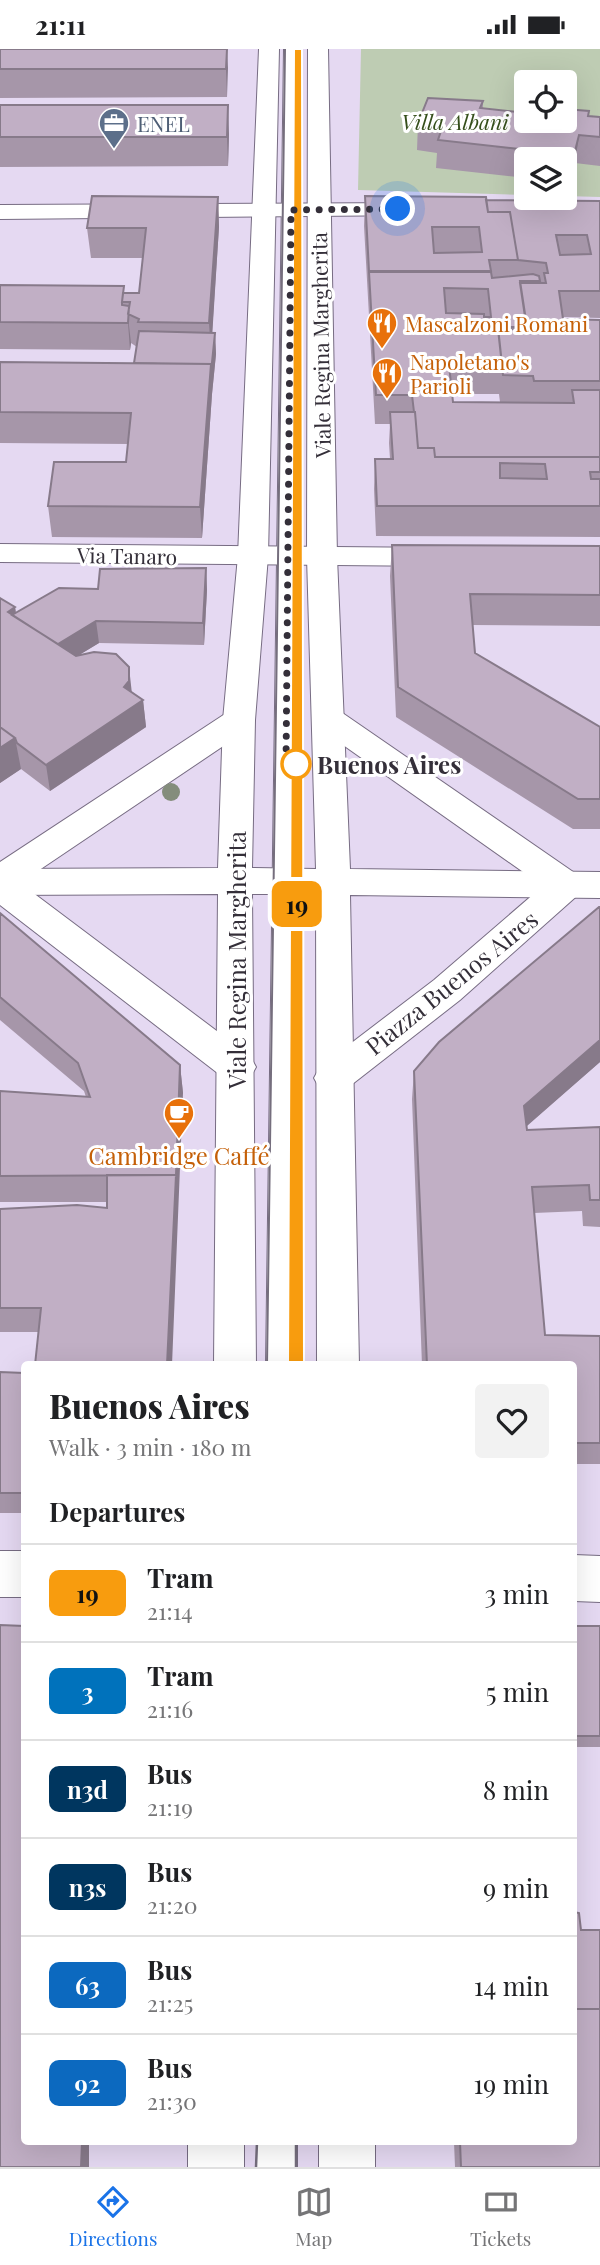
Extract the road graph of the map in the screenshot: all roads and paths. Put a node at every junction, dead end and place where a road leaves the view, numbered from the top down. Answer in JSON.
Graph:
{"nodes":[{"id":1,"x":269,"y":49,"type":"edge"},
{"id":2,"x":292,"y":49,"type":"edge"},
{"id":3,"x":318,"y":49,"type":"edge"},
{"id":4,"x":318,"y":209,"type":"junction"},
{"id":5,"x":264,"y":210,"type":"junction"},
{"id":6,"x":291,"y":210,"type":"junction"},
{"id":7,"x":440,"y":210,"type":"edge"},
{"id":8,"x":0,"y":212,"type":"edge"},
{"id":9,"x":0,"y":553,"type":"edge"},
{"id":10,"x":253,"y":556,"type":"junction"},
{"id":11,"x":287,"y":557,"type":"junction"},
{"id":12,"x":322,"y":557,"type":"junction"},
{"id":13,"x":467,"y":558,"type":"edge"},
{"id":14,"x":239,"y":720,"type":"junction"},
{"id":15,"x":330,"y":720,"type":"junction"},
{"id":16,"x":234,"y":881,"type":"junction"},
{"id":17,"x":286,"y":882,"type":"junction"},
{"id":18,"x":333,"y":882,"type":"junction"},
{"id":19,"x":0,"y":883,"type":"edge"},
{"id":20,"x":584,"y":885,"type":"edge"},
{"id":21,"x":237,"y":1067,"type":"junction"},
{"id":22,"x":333,"y":1078,"type":"junction"},
{"id":23,"x":235,"y":1361,"type":"edge"},
{"id":24,"x":282,"y":1361,"type":"edge"},
{"id":25,"x":338,"y":1361,"type":"edge"},
{"id":26,"x":0,"y":1574,"type":"edge"},
{"id":27,"x":21,"y":1574,"type":"edge"},
{"id":28,"x":577,"y":1579,"type":"edge"},
{"id":29,"x":600,"y":1579,"type":"edge"},
{"id":30,"x":216,"y":2145,"type":"edge"},
{"id":31,"x":277,"y":2145,"type":"edge"},
{"id":32,"x":347,"y":2145,"type":"edge"},
{"id":33,"x":216,"y":2167,"type":"edge"},
{"id":34,"x":277,"y":2167,"type":"edge"},
{"id":35,"x":347,"y":2167,"type":"edge"}],
"edges":[{"from":1,"to":5,"type":"main road","name":"Viale Regina Margherita"},
{"from":2,"to":6,"type":"lane","name":"Viale Regina Margherita"},
{"from":3,"to":4,"type":"main road","name":"Viale Regina Margherita"},
{"from":4,"to":6,"type":"main road"},
{"from":4,"to":7,"type":"main road"},
{"from":4,"to":12,"type":"main road","name":"Viale Regina Margherita"},
{"from":5,"to":6,"type":"main road"},
{"from":5,"to":8,"type":"main road"},
{"from":5,"to":10,"type":"main road","name":"Viale Regina Margherita"},
{"from":6,"to":11,"type":"lane","name":"Viale Regina Margherita"},
{"from":9,"to":10,"type":"main road","name":"Via Tanaro"},
{"from":10,"to":11,"type":"main road"},
{"from":10,"to":14,"type":"main road","name":"Viale Regina Margherita"},
{"from":11,"to":12,"type":"main road"},
{"from":11,"to":17,"type":"lane","name":"Viale Regina Margherita"},
{"from":12,"to":13,"type":"main road"},
{"from":12,"to":15,"type":"main road","name":"Viale Regina Margherita"},
{"from":14,"to":16,"type":"main road","name":"Viale Regina Margherita"},
{"from":14,"to":19,"type":"main road"},
{"from":15,"to":18,"type":"main road","name":"Viale Regina Margherita"},
{"from":15,"to":20,"type":"main road"},
{"from":16,"to":17,"type":"main road","name":"Piazza Buenos Aires"},
{"from":16,"to":19,"type":"main road","name":"Piazza Buenos Aires"},
{"from":16,"to":21,"type":"main road","name":"Viale Regina Margherita"},
{"from":17,"to":18,"type":"main road","name":"Piazza Buenos Aires"},
{"from":17,"to":24,"type":"lane","name":"Viale Regina Margherita"},
{"from":18,"to":20,"type":"main road","name":"Piazza Buenos Aires"},
{"from":18,"to":22,"type":"main road","name":"Viale Regina Margherita"},
{"from":19,"to":21,"type":"main road"},
{"from":20,"to":22,"type":"main road","name":"Piazza Buenos Aires"},
{"from":21,"to":23,"type":"main road","name":"Viale Regina Margherita"},
{"from":22,"to":25,"type":"main road","name":"Viale Regina Margherita"},
{"from":26,"to":27,"type":"main road"},
{"from":28,"to":29,"type":"main road"},
{"from":30,"to":33,"type":"main road"},
{"from":31,"to":34,"type":"lane"},
{"from":32,"to":35,"type":"main road"}]}
